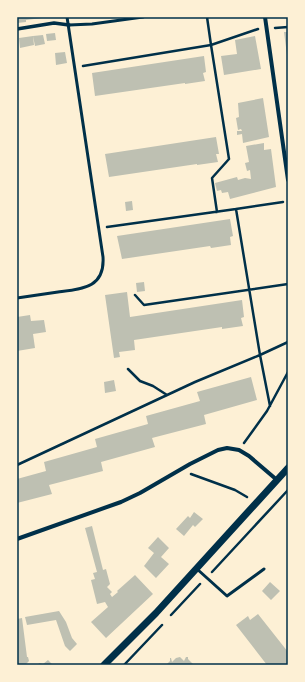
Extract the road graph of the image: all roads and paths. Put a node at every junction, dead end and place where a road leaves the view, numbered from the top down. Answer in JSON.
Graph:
{"nodes":[{"id":1,"x":68,"y":17,"type":"edge"},
{"id":2,"x":143,"y":17,"type":"edge"},
{"id":3,"x":207,"y":17,"type":"edge"},
{"id":4,"x":265,"y":17,"type":"edge"},
{"id":5,"x":69,"y":25,"type":"junction"},
{"id":6,"x":17,"y":28,"type":"edge"},
{"id":7,"x":266,"y":29,"type":"junction"},
{"id":8,"x":210,"y":45,"type":"junction"},
{"id":9,"x":75,"y":68,"type":"junction"},
{"id":10,"x":288,"y":180,"type":"edge"},
{"id":11,"x":283,"y":202,"type":"dead end"},
{"id":12,"x":236,"y":209,"type":"junction"},
{"id":13,"x":218,"y":212,"type":"junction"},
{"id":14,"x":99,"y":229,"type":"junction"},
{"id":15,"x":288,"y":284,"type":"edge"},
{"id":16,"x":249,"y":290,"type":"junction"},
{"id":17,"x":135,"y":295,"type":"dead end"},
{"id":18,"x":17,"y":298,"type":"edge"},
{"id":19,"x":288,"y":342,"type":"edge"},
{"id":20,"x":260,"y":355,"type":"junction"},
{"id":21,"x":128,"y":369,"type":"dead end"},
{"id":22,"x":288,"y":372,"type":"edge"},
{"id":23,"x":167,"y":395,"type":"junction"},
{"id":24,"x":270,"y":406,"type":"junction"},
{"id":25,"x":239,"y":450,"type":"junction"},
{"id":26,"x":17,"y":465,"type":"edge"},
{"id":27,"x":288,"y":468,"type":"edge"},
{"id":28,"x":182,"y":469,"type":"junction"},
{"id":29,"x":277,"y":480,"type":"junction"},
{"id":30,"x":248,"y":497,"type":"dead end"},
{"id":31,"x":17,"y":539,"type":"edge"},
{"id":32,"x":197,"y":568,"type":"junction"},
{"id":33,"x":264,"y":569,"type":"dead end"},
{"id":34,"x":104,"y":665,"type":"edge"}],
"edges":[{"from":1,"to":5,"type":"lane"},
{"from":2,"to":5,"type":"lane"},
{"from":3,"to":8,"type":"path"},
{"from":4,"to":7,"type":"street"},
{"from":5,"to":6,"type":"street"},
{"from":5,"to":9,"type":"lane"},
{"from":7,"to":8,"type":"path"},
{"from":7,"to":10,"type":"street"},
{"from":8,"to":9,"type":"path"},
{"from":8,"to":13,"type":"path"},
{"from":9,"to":14,"type":"lane"},
{"from":11,"to":12,"type":"path"},
{"from":12,"to":13,"type":"path"},
{"from":12,"to":16,"type":"path"},
{"from":13,"to":14,"type":"path"},
{"from":14,"to":18,"type":"lane"},
{"from":15,"to":16,"type":"path"},
{"from":16,"to":17,"type":"path"},
{"from":16,"to":20,"type":"path"},
{"from":19,"to":20,"type":"path"},
{"from":20,"to":23,"type":"path"},
{"from":20,"to":24,"type":"path"},
{"from":21,"to":23,"type":"path"},
{"from":22,"to":24,"type":"path"},
{"from":23,"to":26,"type":"path"},
{"from":24,"to":25,"type":"path"},
{"from":25,"to":28,"type":"street"},
{"from":25,"to":29,"type":"street"},
{"from":27,"to":29,"type":"street"},
{"from":28,"to":30,"type":"path"},
{"from":28,"to":31,"type":"street"},
{"from":29,"to":32,"type":"street"},
{"from":32,"to":33,"type":"lane"},
{"from":32,"to":34,"type":"street"}]}
